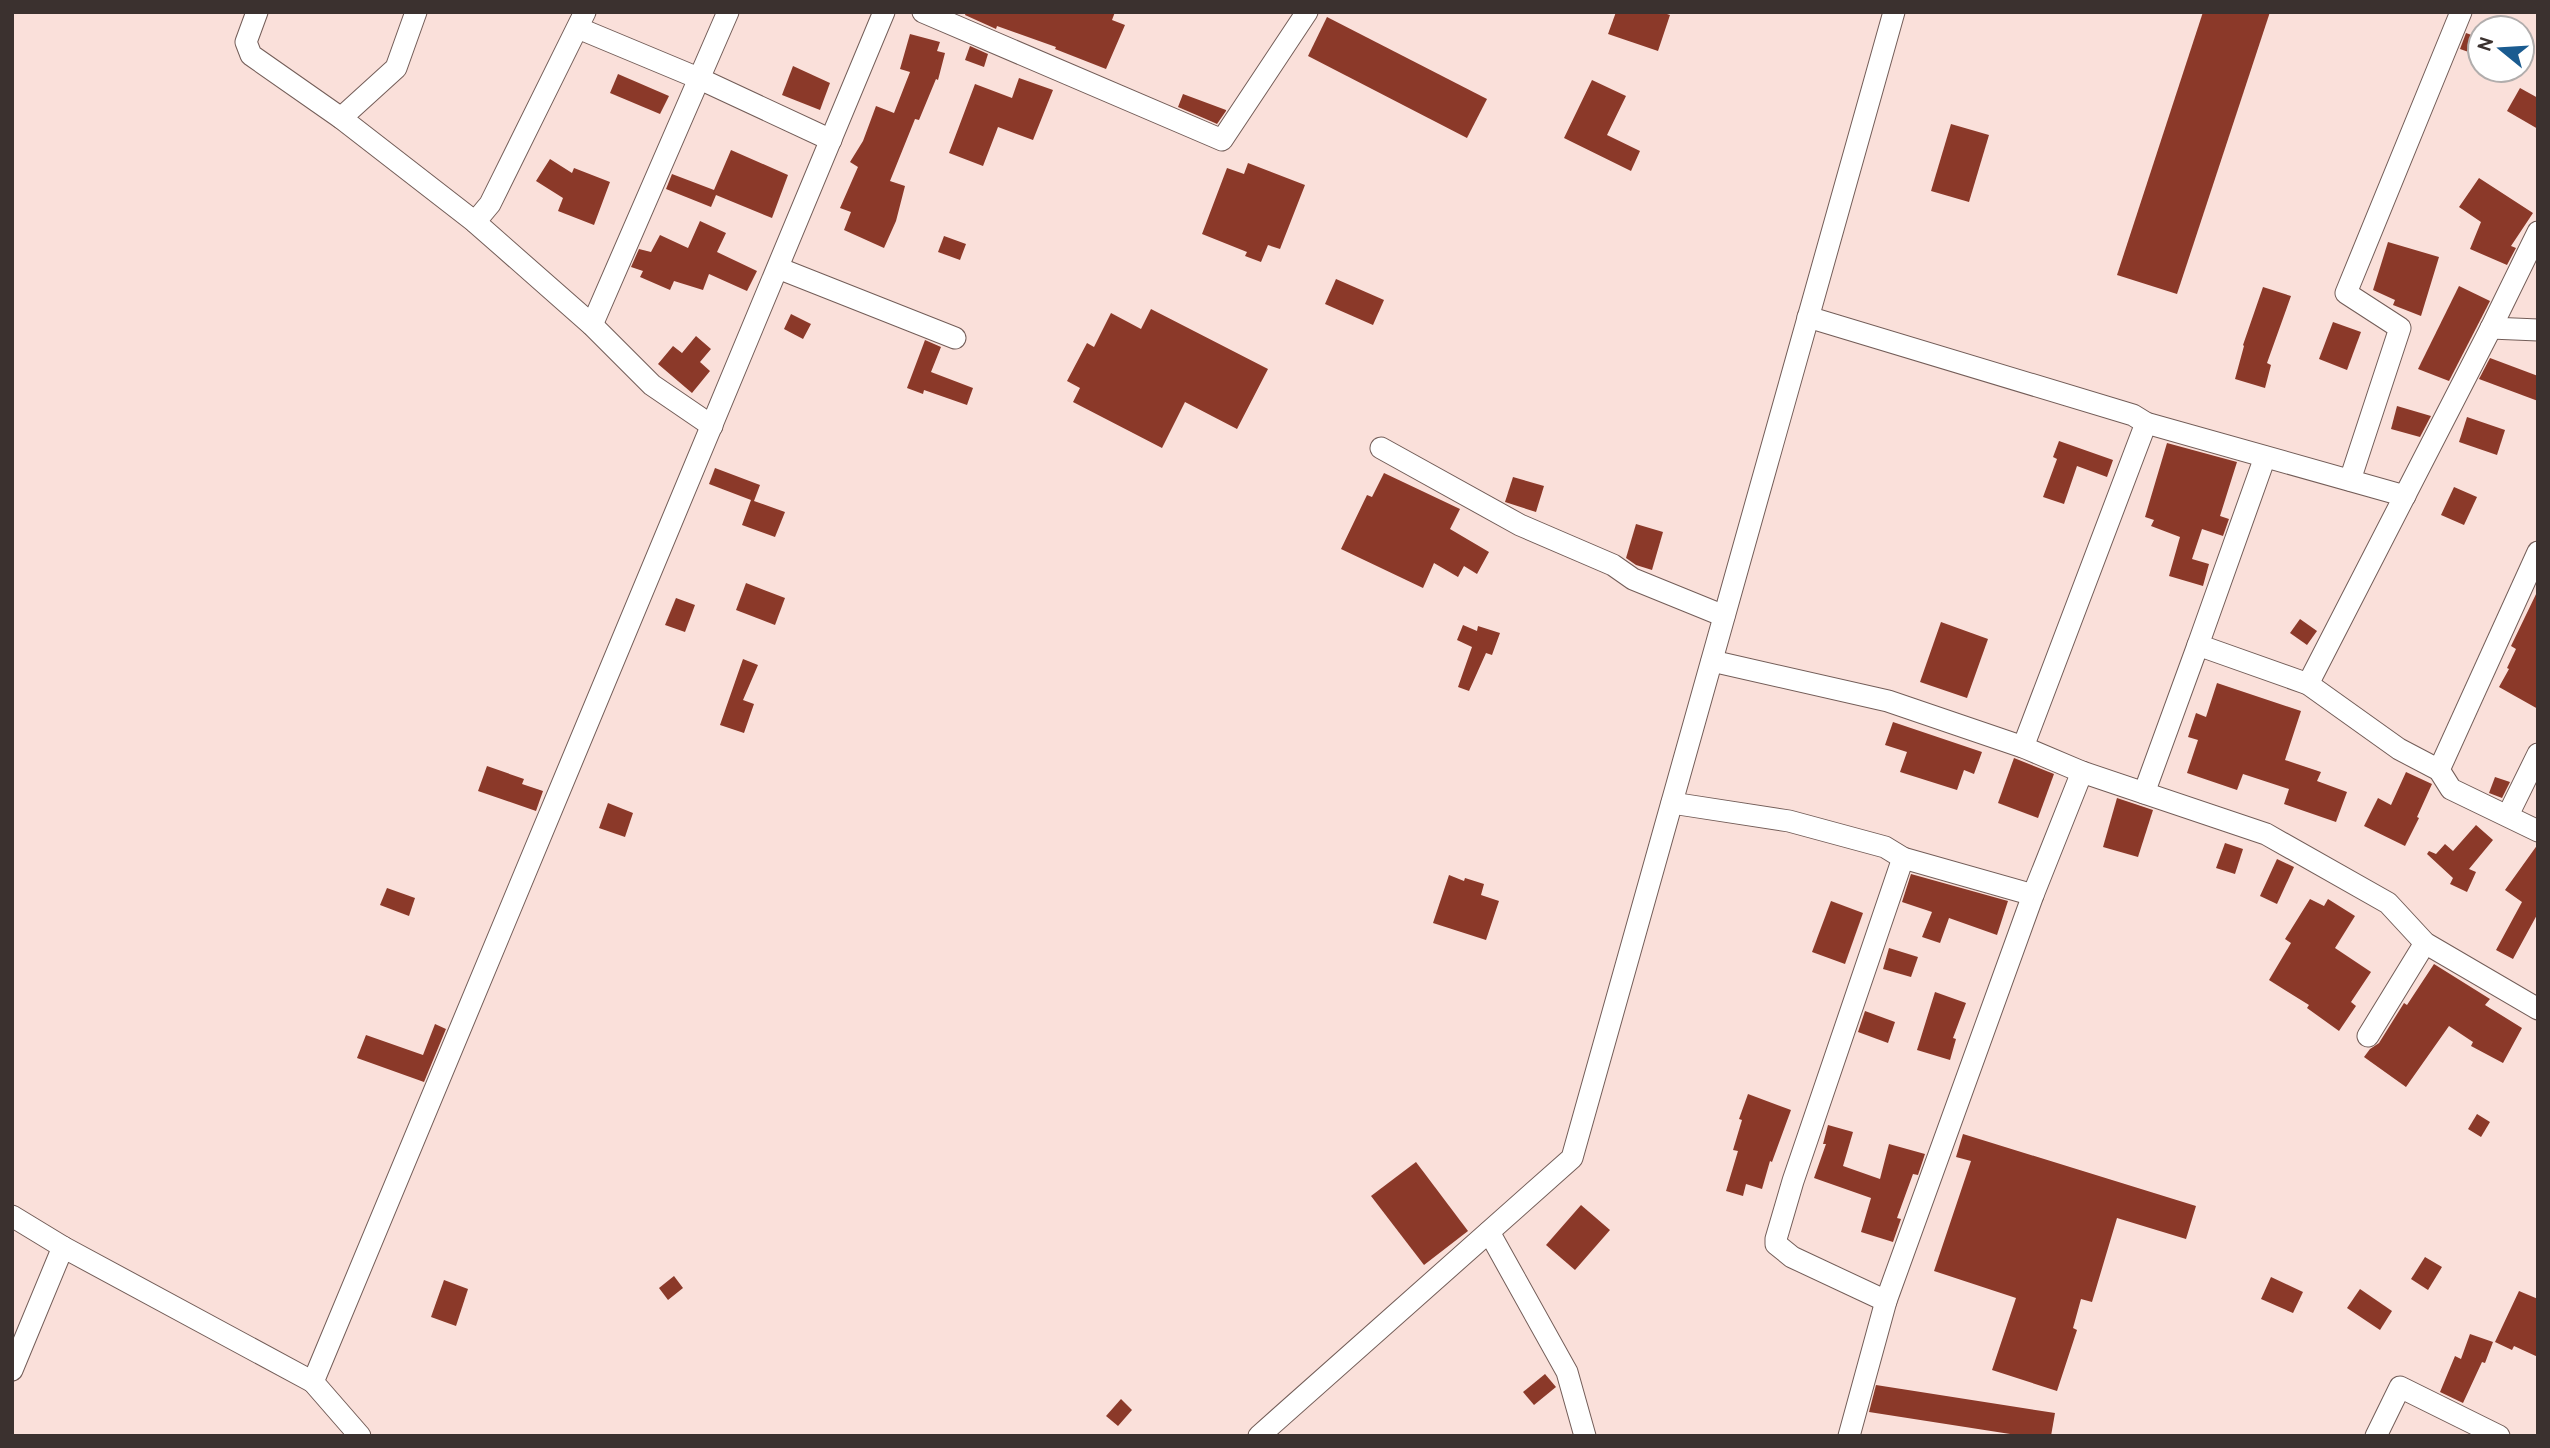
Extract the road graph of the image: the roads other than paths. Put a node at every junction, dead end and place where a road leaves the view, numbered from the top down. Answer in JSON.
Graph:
{"nodes":[{"id":1,"x":257,"y":12,"type":"edge"},
{"id":2,"x":416,"y":12,"type":"edge"},
{"id":3,"x":728,"y":12,"type":"edge"},
{"id":4,"x":884,"y":12,"type":"edge"},
{"id":5,"x":923,"y":12,"type":"edge"},
{"id":6,"x":1307,"y":12,"type":"edge"},
{"id":7,"x":1894,"y":12,"type":"edge"},
{"id":8,"x":2460,"y":12,"type":"edge"},
{"id":9,"x":582,"y":20,"type":"edge"},
{"id":10,"x":698,"y":78,"type":"junction"},
{"id":11,"x":341,"y":118,"type":"junction"},
{"id":12,"x":831,"y":140,"type":"junction"},
{"id":13,"x":474,"y":222,"type":"junction"},
{"id":14,"x":2538,"y":232,"type":"edge"},
{"id":15,"x":778,"y":268,"type":"junction"},
{"id":16,"x":1808,"y":317,"type":"junction"},
{"id":17,"x":592,"y":325,"type":"junction"},
{"id":18,"x":2491,"y":328,"type":"junction"},
{"id":19,"x":2538,"y":330,"type":"edge"},
{"id":20,"x":955,"y":338,"type":"dead end"},
{"id":21,"x":2146,"y":423,"type":"junction"},
{"id":22,"x":712,"y":426,"type":"junction"},
{"id":23,"x":1381,"y":449,"type":"dead end"},
{"id":24,"x":2265,"y":457,"type":"junction"},
{"id":25,"x":2350,"y":480,"type":"junction"},
{"id":26,"x":2405,"y":496,"type":"junction"},
{"id":27,"x":2538,"y":552,"type":"edge"},
{"id":28,"x":1724,"y":616,"type":"junction"},
{"id":29,"x":2198,"y":645,"type":"junction"},
{"id":30,"x":1712,"y":661,"type":"junction"},
{"id":31,"x":2308,"y":684,"type":"junction"},
{"id":32,"x":2023,"y":747,"type":"junction"},
{"id":33,"x":2538,"y":754,"type":"edge"},
{"id":34,"x":2439,"y":770,"type":"junction"},
{"id":35,"x":2082,"y":772,"type":"junction"},
{"id":36,"x":2144,"y":793,"type":"junction"},
{"id":37,"x":1672,"y":803,"type":"junction"},
{"id":38,"x":2508,"y":815,"type":"junction"},
{"id":39,"x":2538,"y":831,"type":"edge"},
{"id":40,"x":1903,"y":858,"type":"junction"},
{"id":41,"x":2033,"y":895,"type":"junction"},
{"id":42,"x":2425,"y":943,"type":"junction"},
{"id":43,"x":2538,"y":1009,"type":"edge"},
{"id":44,"x":2368,"y":1035,"type":"dead end"},
{"id":45,"x":12,"y":1216,"type":"edge"},
{"id":46,"x":1489,"y":1232,"type":"junction"},
{"id":47,"x":63,"y":1247,"type":"junction"},
{"id":48,"x":1886,"y":1301,"type":"junction"},
{"id":49,"x":12,"y":1370,"type":"edge"},
{"id":50,"x":313,"y":1381,"type":"junction"},
{"id":51,"x":360,"y":1436,"type":"edge"},
{"id":52,"x":1259,"y":1436,"type":"edge"},
{"id":53,"x":1585,"y":1436,"type":"edge"},
{"id":54,"x":1850,"y":1436,"type":"edge"},
{"id":55,"x":2376,"y":1436,"type":"edge"},
{"id":56,"x":2499,"y":1436,"type":"edge"}],
"edges":[{"from":1,"to":11,"type":"street"},
{"from":2,"to":11,"type":"street"},
{"from":3,"to":10,"type":"street"},
{"from":4,"to":12,"type":"street"},
{"from":5,"to":6,"type":"street"},
{"from":7,"to":16,"type":"street"},
{"from":8,"to":25,"type":"street"},
{"from":9,"to":10,"type":"street"},
{"from":9,"to":13,"type":"street"},
{"from":10,"to":12,"type":"street"},
{"from":10,"to":17,"type":"street"},
{"from":11,"to":13,"type":"street"},
{"from":12,"to":15,"type":"street"},
{"from":13,"to":17,"type":"street"},
{"from":14,"to":18,"type":"street"},
{"from":15,"to":20,"type":"street"},
{"from":15,"to":22,"type":"street"},
{"from":16,"to":21,"type":"street"},
{"from":16,"to":28,"type":"street"},
{"from":17,"to":22,"type":"street"},
{"from":18,"to":19,"type":"street"},
{"from":18,"to":26,"type":"street"},
{"from":21,"to":24,"type":"street"},
{"from":21,"to":32,"type":"street"},
{"from":22,"to":50,"type":"street"},
{"from":23,"to":28,"type":"street"},
{"from":24,"to":25,"type":"street"},
{"from":24,"to":29,"type":"street"},
{"from":25,"to":26,"type":"street"},
{"from":26,"to":31,"type":"street"},
{"from":27,"to":34,"type":"street"},
{"from":28,"to":30,"type":"street"},
{"from":29,"to":31,"type":"street"},
{"from":29,"to":36,"type":"street"},
{"from":30,"to":32,"type":"street"},
{"from":30,"to":37,"type":"street"},
{"from":31,"to":34,"type":"street"},
{"from":32,"to":35,"type":"street"},
{"from":33,"to":38,"type":"street"},
{"from":34,"to":38,"type":"street"},
{"from":35,"to":36,"type":"street"},
{"from":35,"to":41,"type":"street"},
{"from":36,"to":42,"type":"street"},
{"from":37,"to":40,"type":"street"},
{"from":37,"to":46,"type":"street"},
{"from":38,"to":39,"type":"street"},
{"from":40,"to":41,"type":"street"},
{"from":40,"to":48,"type":"street"},
{"from":41,"to":48,"type":"street"},
{"from":42,"to":43,"type":"street"},
{"from":42,"to":44,"type":"street"},
{"from":45,"to":47,"type":"street"},
{"from":46,"to":52,"type":"street"},
{"from":46,"to":53,"type":"street"},
{"from":47,"to":49,"type":"street"},
{"from":47,"to":50,"type":"street"},
{"from":48,"to":54,"type":"street"},
{"from":50,"to":51,"type":"street"},
{"from":55,"to":56,"type":"street"}]}
